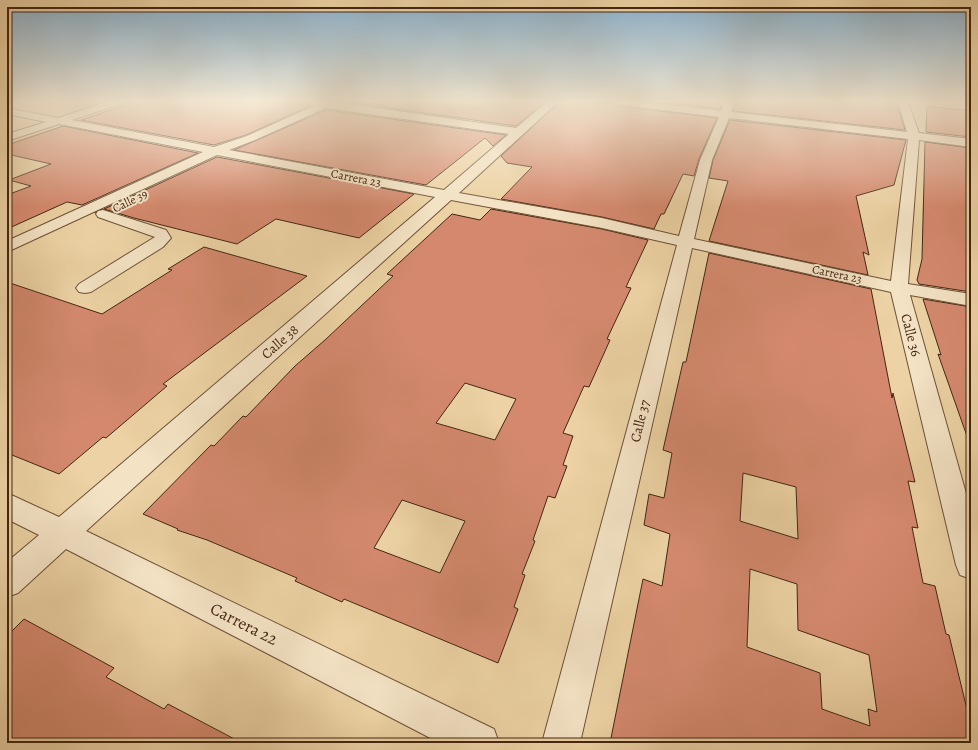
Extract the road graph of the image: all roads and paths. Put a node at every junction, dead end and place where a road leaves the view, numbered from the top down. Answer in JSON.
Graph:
{"nodes":[{"id":1,"x":171,"y":137,"type":"edge"},
{"id":2,"x":191,"y":137,"type":"edge"},
{"id":3,"x":254,"y":137,"type":"edge"},
{"id":4,"x":512,"y":137,"type":"edge"},
{"id":5,"x":715,"y":137,"type":"edge"},
{"id":6,"x":914,"y":137,"type":"joint"},
{"id":7,"x":971,"y":143,"type":"edge"},
{"id":8,"x":235,"y":146,"type":"junction"},
{"id":9,"x":453,"y":191,"type":"junction"},
{"id":10,"x":103,"y":214,"type":"junction"},
{"id":11,"x":692,"y":240,"type":"junction"},
{"id":12,"x":7,"y":247,"type":"edge"},
{"id":13,"x":7,"y":260,"type":"edge"},
{"id":14,"x":85,"y":288,"type":"dead end"},
{"id":15,"x":899,"y":288,"type":"junction"},
{"id":16,"x":971,"y":300,"type":"edge"},
{"id":17,"x":7,"y":505,"type":"edge"},
{"id":18,"x":62,"y":533,"type":"junction"},
{"id":19,"x":971,"y":565,"type":"edge"},
{"id":20,"x":7,"y":582,"type":"edge"},
{"id":21,"x":480,"y":743,"type":"edge"},
{"id":22,"x":561,"y":743,"type":"edge"}],
"edges":[{"from":1,"to":8,"type":"street","name":"Carrera 23"},
{"from":2,"to":8,"type":"street","name":"Carrera 23"},
{"from":3,"to":8,"type":"street","name":"Calle 39"},
{"from":4,"to":9,"type":"street","name":"Calle 38"},
{"from":5,"to":11,"type":"street","name":"Calle 37"},
{"from":6,"to":7,"type":"street"},
{"from":6,"to":15,"type":"street","name":"Calle 36"},
{"from":8,"to":9,"type":"street","name":"Carrera 23"},
{"from":8,"to":10,"type":"street","name":"Calle 39"},
{"from":8,"to":12,"type":"street","name":"Calle 39"},
{"from":9,"to":11,"type":"street","name":"Carrera 23"},
{"from":9,"to":18,"type":"street","name":"Calle 38"},
{"from":10,"to":13,"type":"street","name":"Calle 39"},
{"from":10,"to":14,"type":"street"},
{"from":11,"to":15,"type":"street","name":"Carrera 23"},
{"from":11,"to":22,"type":"street","name":"Calle 37"},
{"from":15,"to":16,"type":"street","name":"Carrera 23"},
{"from":15,"to":19,"type":"street","name":"Calle 36"},
{"from":17,"to":18,"type":"street","name":"Carrera 22"},
{"from":18,"to":20,"type":"street","name":"Calle 38"},
{"from":18,"to":21,"type":"street","name":"Carrera 22"}]}
